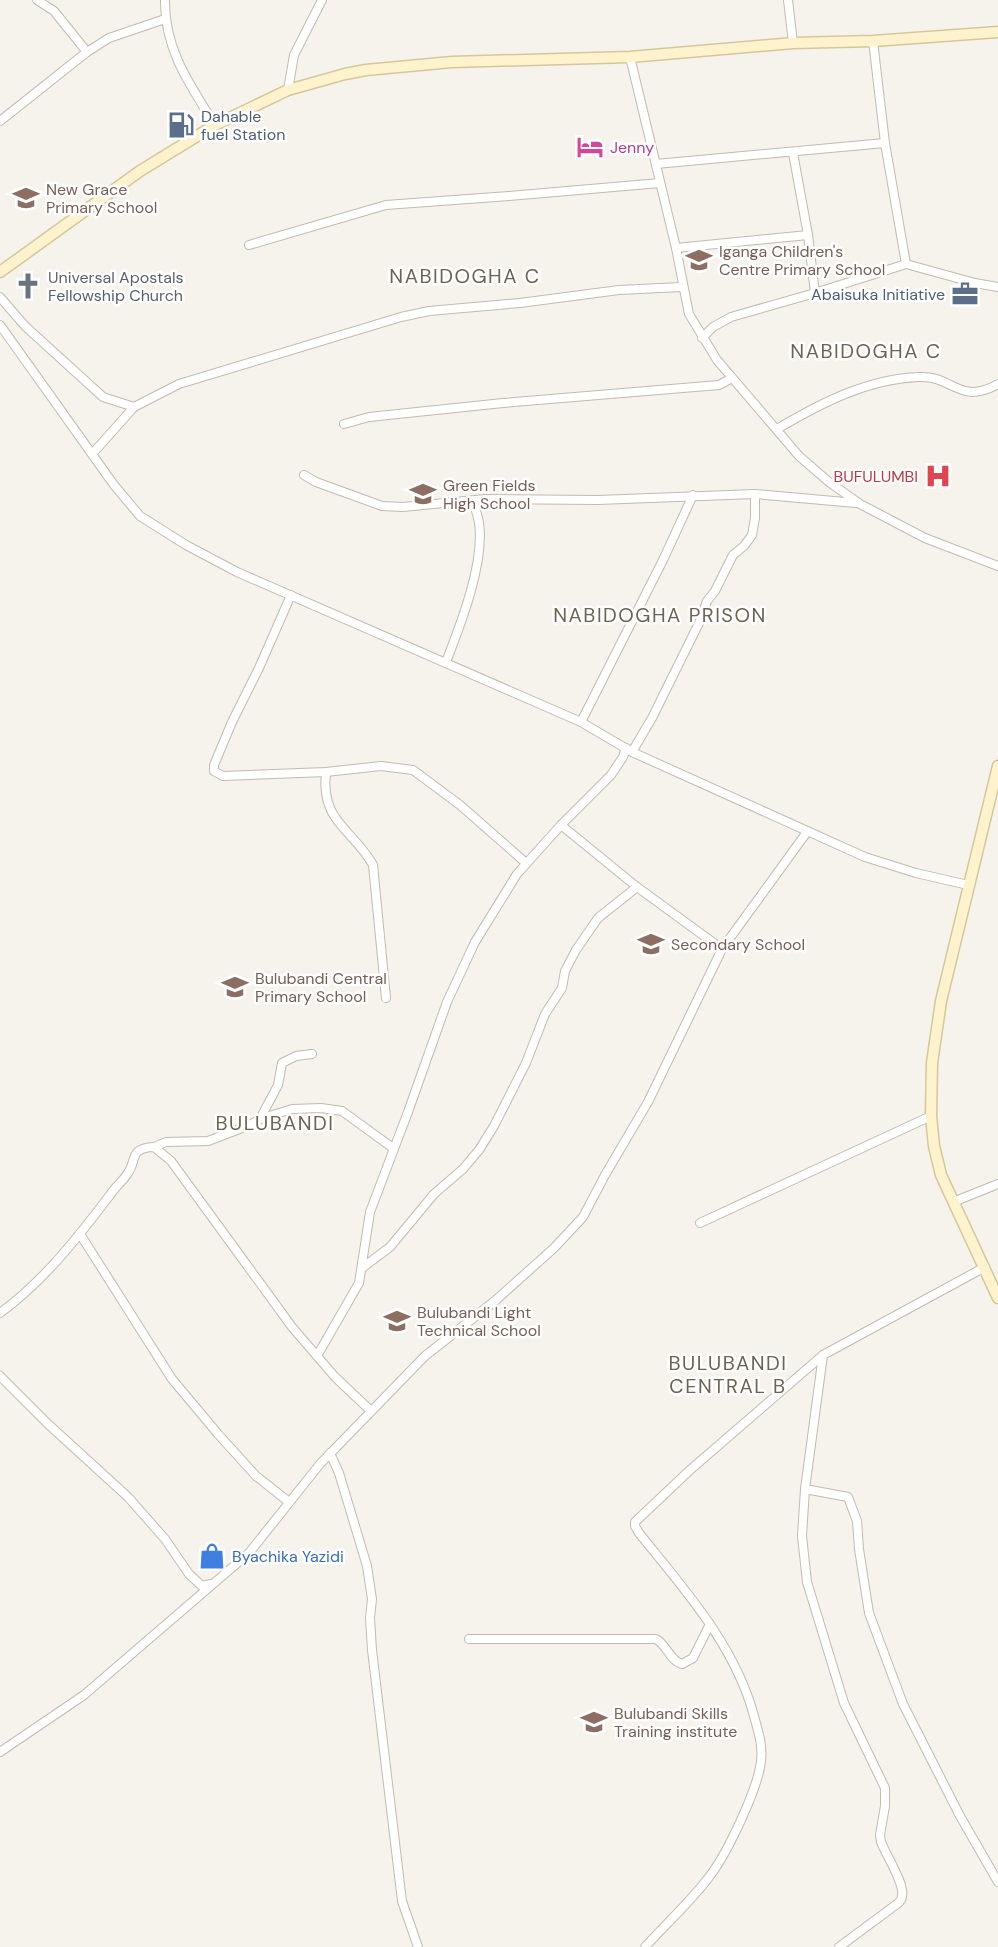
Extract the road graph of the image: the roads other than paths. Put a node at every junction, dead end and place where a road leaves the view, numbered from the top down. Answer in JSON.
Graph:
{"nodes":[{"id":1,"x":37,"y":0,"type":"edge"},
{"id":2,"x":165,"y":0,"type":"edge"},
{"id":3,"x":322,"y":0,"type":"edge"},
{"id":4,"x":788,"y":0,"type":"edge"},
{"id":5,"x":165,"y":18,"type":"junction"},
{"id":6,"x":998,"y":32,"type":"edge"},
{"id":7,"x":873,"y":40,"type":"junction"},
{"id":8,"x":793,"y":43,"type":"junction"},
{"id":9,"x":87,"y":52,"type":"junction"},
{"id":10,"x":630,"y":57,"type":"junction"},
{"id":11,"x":288,"y":90,"type":"junction"},
{"id":12,"x":0,"y":121,"type":"edge"},
{"id":13,"x":215,"y":125,"type":"junction"},
{"id":14,"x":885,"y":143,"type":"junction"},
{"id":15,"x":793,"y":153,"type":"junction"},
{"id":16,"x":656,"y":164,"type":"junction"},
{"id":17,"x":660,"y":183,"type":"junction"},
{"id":18,"x":808,"y":234,"type":"junction"},
{"id":19,"x":249,"y":245,"type":"dead end"},
{"id":20,"x":676,"y":248,"type":"junction"},
{"id":21,"x":906,"y":264,"type":"junction"},
{"id":22,"x":0,"y":272,"type":"edge"},
{"id":23,"x":682,"y":287,"type":"junction"},
{"id":24,"x":998,"y":287,"type":"edge"},
{"id":25,"x":814,"y":293,"type":"junction"},
{"id":26,"x":0,"y":297,"type":"edge"},
{"id":27,"x":0,"y":325,"type":"edge"},
{"id":28,"x":702,"y":338,"type":"junction"},
{"id":29,"x":732,"y":378,"type":"junction"},
{"id":30,"x":998,"y":384,"type":"edge"},
{"id":31,"x":134,"y":407,"type":"junction"},
{"id":32,"x":344,"y":424,"type":"dead end"},
{"id":33,"x":777,"y":429,"type":"junction"},
{"id":34,"x":93,"y":453,"type":"junction"},
{"id":35,"x":304,"y":475,"type":"dead end"},
{"id":36,"x":756,"y":494,"type":"junction"},
{"id":37,"x":693,"y":495,"type":"junction"},
{"id":38,"x":473,"y":501,"type":"junction"},
{"id":39,"x":860,"y":504,"type":"junction"},
{"id":40,"x":998,"y":566,"type":"edge"},
{"id":41,"x":291,"y":595,"type":"junction"},
{"id":42,"x":446,"y":662,"type":"junction"},
{"id":43,"x":581,"y":722,"type":"junction"},
{"id":44,"x":629,"y":750,"type":"junction"},
{"id":45,"x":998,"y":766,"type":"edge"},
{"id":46,"x":326,"y":772,"type":"junction"},
{"id":47,"x":561,"y":825,"type":"junction"},
{"id":48,"x":807,"y":832,"type":"junction"},
{"id":49,"x":526,"y":863,"type":"junction"},
{"id":50,"x":968,"y":885,"type":"junction"},
{"id":51,"x":636,"y":887,"type":"junction"},
{"id":52,"x":722,"y":949,"type":"junction"},
{"id":53,"x":386,"y":998,"type":"dead end"},
{"id":54,"x":312,"y":1054,"type":"dead end"},
{"id":55,"x":931,"y":1116,"type":"junction"},
{"id":56,"x":260,"y":1119,"type":"junction"},
{"id":57,"x":154,"y":1147,"type":"junction"},
{"id":58,"x":393,"y":1148,"type":"junction"},
{"id":59,"x":998,"y":1184,"type":"edge"},
{"id":60,"x":953,"y":1202,"type":"junction"},
{"id":61,"x":700,"y":1223,"type":"dead end"},
{"id":62,"x":80,"y":1234,"type":"junction"},
{"id":63,"x":985,"y":1267,"type":"junction"},
{"id":64,"x":362,"y":1268,"type":"junction"},
{"id":65,"x":998,"y":1298,"type":"edge"},
{"id":66,"x":0,"y":1313,"type":"edge"},
{"id":67,"x":823,"y":1355,"type":"junction"},
{"id":68,"x":317,"y":1356,"type":"junction"},
{"id":69,"x":0,"y":1376,"type":"edge"},
{"id":70,"x":371,"y":1411,"type":"junction"},
{"id":71,"x":330,"y":1454,"type":"junction"},
{"id":72,"x":805,"y":1489,"type":"junction"},
{"id":73,"x":289,"y":1502,"type":"junction"},
{"id":74,"x":214,"y":1583,"type":"junction"},
{"id":75,"x":710,"y":1624,"type":"junction"},
{"id":76,"x":469,"y":1639,"type":"dead end"},
{"id":77,"x":0,"y":1752,"type":"edge"},
{"id":78,"x":998,"y":1882,"type":"edge"},
{"id":79,"x":418,"y":1947,"type":"edge"},
{"id":80,"x":645,"y":1947,"type":"edge"},
{"id":81,"x":839,"y":1947,"type":"edge"}],
"edges":[{"from":1,"to":9,"type":"street"},
{"from":2,"to":5,"type":"street"},
{"from":3,"to":11,"type":"street"},
{"from":4,"to":8,"type":"street"},
{"from":5,"to":9,"type":"street"},
{"from":5,"to":13,"type":"street"},
{"from":6,"to":7,"type":"street"},
{"from":7,"to":8,"type":"street"},
{"from":7,"to":14,"type":"street"},
{"from":8,"to":10,"type":"street"},
{"from":9,"to":12,"type":"street"},
{"from":10,"to":11,"type":"street"},
{"from":10,"to":16,"type":"street"},
{"from":11,"to":13,"type":"street"},
{"from":13,"to":22,"type":"street"},
{"from":14,"to":15,"type":"street"},
{"from":14,"to":21,"type":"street"},
{"from":15,"to":16,"type":"street"},
{"from":15,"to":18,"type":"street"},
{"from":16,"to":17,"type":"street"},
{"from":17,"to":19,"type":"street"},
{"from":17,"to":20,"type":"street"},
{"from":18,"to":20,"type":"street"},
{"from":18,"to":25,"type":"street"},
{"from":20,"to":23,"type":"street"},
{"from":21,"to":24,"type":"street"},
{"from":21,"to":25,"type":"street"},
{"from":23,"to":28,"type":"street"},
{"from":23,"to":31,"type":"street"},
{"from":25,"to":28,"type":"street"},
{"from":26,"to":31,"type":"street"},
{"from":27,"to":34,"type":"street"},
{"from":28,"to":29,"type":"street"},
{"from":29,"to":32,"type":"street"},
{"from":29,"to":33,"type":"street"},
{"from":30,"to":33,"type":"street"},
{"from":31,"to":34,"type":"street"},
{"from":33,"to":39,"type":"street"},
{"from":34,"to":41,"type":"street"},
{"from":35,"to":38,"type":"street"},
{"from":36,"to":37,"type":"street"},
{"from":36,"to":39,"type":"street"},
{"from":36,"to":44,"type":"street"},
{"from":37,"to":38,"type":"street"},
{"from":37,"to":43,"type":"street"},
{"from":38,"to":42,"type":"street"},
{"from":39,"to":40,"type":"street"},
{"from":41,"to":42,"type":"street"},
{"from":41,"to":46,"type":"street"},
{"from":42,"to":43,"type":"street"},
{"from":43,"to":44,"type":"street"},
{"from":44,"to":47,"type":"street"},
{"from":44,"to":48,"type":"street"},
{"from":45,"to":50,"type":"street"},
{"from":46,"to":49,"type":"street"},
{"from":46,"to":53,"type":"street"},
{"from":47,"to":49,"type":"street"},
{"from":47,"to":51,"type":"street"},
{"from":48,"to":50,"type":"street"},
{"from":48,"to":52,"type":"street"},
{"from":49,"to":58,"type":"street"},
{"from":50,"to":55,"type":"street"},
{"from":51,"to":52,"type":"street"},
{"from":51,"to":64,"type":"street"},
{"from":52,"to":70,"type":"street"},
{"from":54,"to":56,"type":"street"},
{"from":55,"to":60,"type":"street"},
{"from":55,"to":61,"type":"street"},
{"from":56,"to":57,"type":"street"},
{"from":56,"to":58,"type":"street"},
{"from":57,"to":62,"type":"street"},
{"from":57,"to":68,"type":"street"},
{"from":58,"to":64,"type":"street"},
{"from":59,"to":60,"type":"street"},
{"from":60,"to":63,"type":"street"},
{"from":62,"to":66,"type":"street"},
{"from":62,"to":73,"type":"street"},
{"from":63,"to":65,"type":"street"},
{"from":63,"to":67,"type":"street"},
{"from":64,"to":68,"type":"street"},
{"from":67,"to":72,"type":"street"},
{"from":67,"to":75,"type":"street"},
{"from":68,"to":70,"type":"street"},
{"from":69,"to":74,"type":"street"},
{"from":70,"to":71,"type":"street"},
{"from":71,"to":73,"type":"street"},
{"from":71,"to":79,"type":"street"},
{"from":72,"to":78,"type":"street"},
{"from":72,"to":81,"type":"street"},
{"from":73,"to":74,"type":"street"},
{"from":74,"to":77,"type":"street"},
{"from":75,"to":76,"type":"street"},
{"from":75,"to":80,"type":"street"}]}
